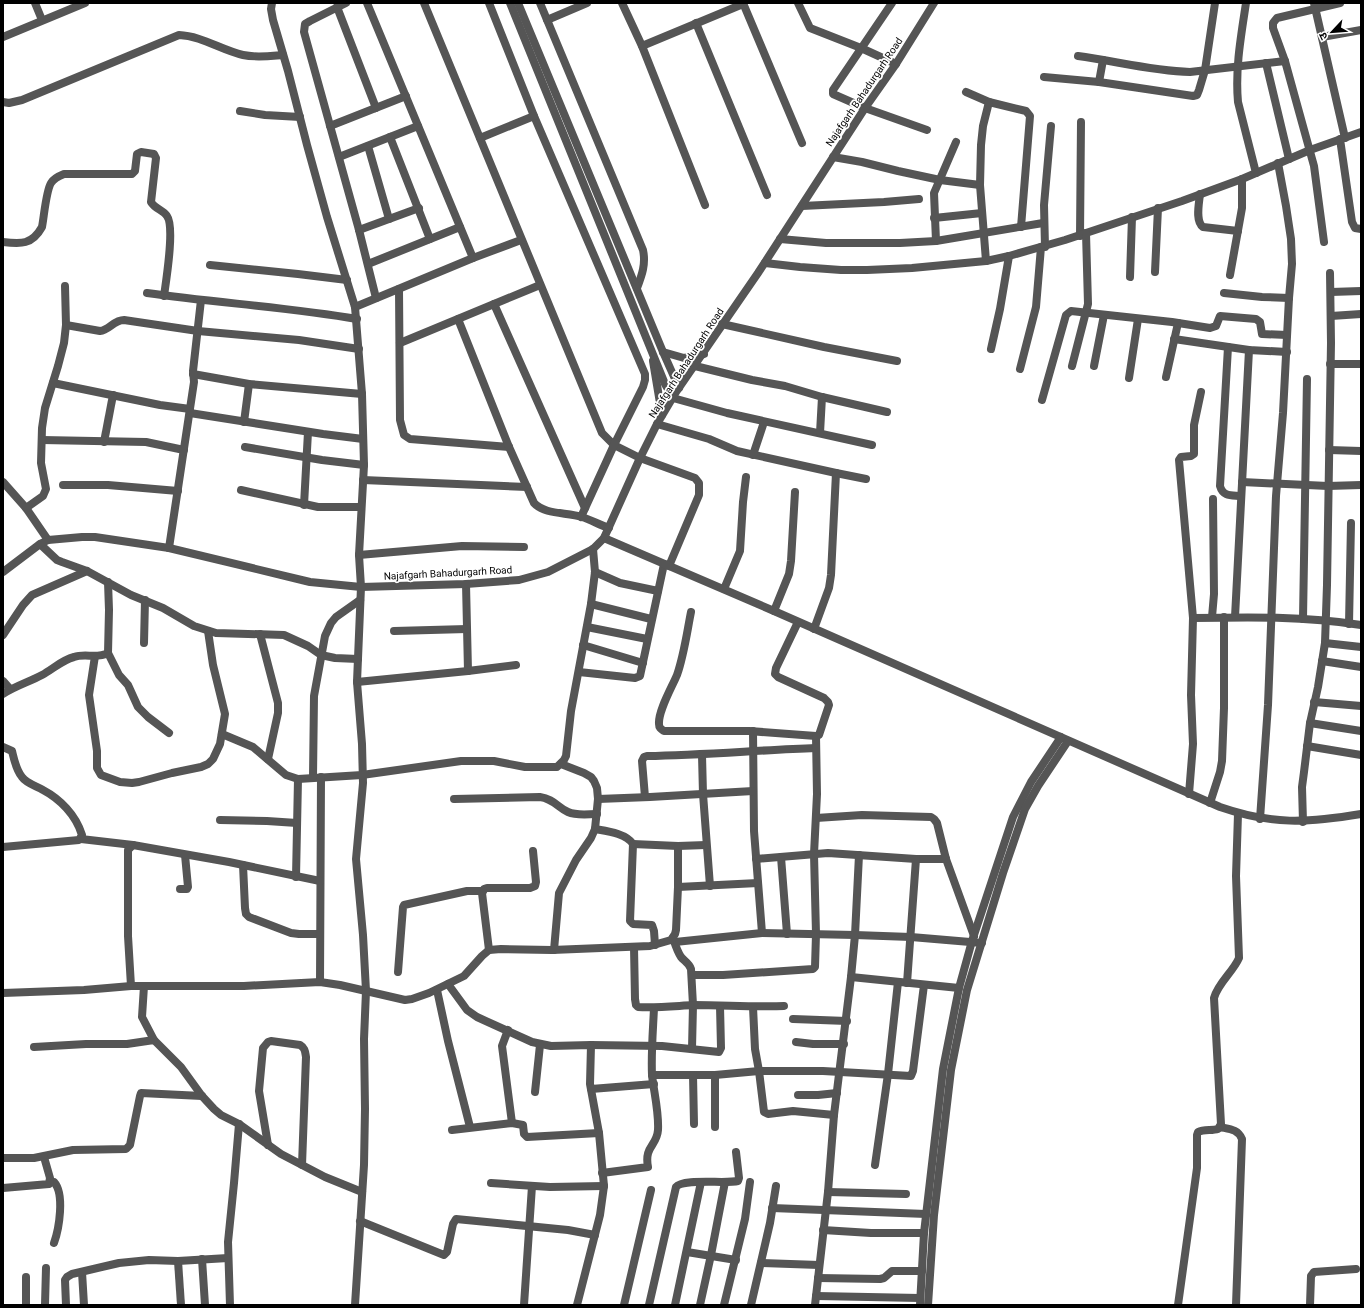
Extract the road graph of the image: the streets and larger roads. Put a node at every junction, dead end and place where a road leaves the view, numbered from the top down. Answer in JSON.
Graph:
{"nodes":[{"id":1,"x":35,"y":3,"type":"edge"},
{"id":2,"x":85,"y":3,"type":"edge"},
{"id":3,"x":272,"y":3,"type":"edge"},
{"id":4,"x":346,"y":3,"type":"edge"},
{"id":5,"x":367,"y":3,"type":"edge"},
{"id":6,"x":424,"y":3,"type":"edge"},
{"id":7,"x":490,"y":3,"type":"edge"},
{"id":8,"x":510,"y":3,"type":"edge"},
{"id":9,"x":518,"y":3,"type":"edge"},
{"id":10,"x":540,"y":3,"type":"edge"},
{"id":11,"x":587,"y":3,"type":"edge"},
{"id":12,"x":622,"y":3,"type":"edge"},
{"id":13,"x":743,"y":3,"type":"edge"},
{"id":14,"x":798,"y":3,"type":"edge"},
{"id":15,"x":892,"y":3,"type":"edge"},
{"id":16,"x":1215,"y":3,"type":"edge"},
{"id":17,"x":1246,"y":3,"type":"edge"},
{"id":18,"x":1340,"y":3,"type":"edge"},
{"id":19,"x":932,"y":4,"type":"edge"},
{"id":20,"x":1315,"y":6,"type":"edge"},
{"id":21,"x":338,"y":7,"type":"junction"},
{"id":22,"x":42,"y":20,"type":"junction"},
{"id":23,"x":547,"y":20,"type":"junction"},
{"id":24,"x":696,"y":23,"type":"junction"},
{"id":25,"x":1361,"y":30,"type":"edge"},
{"id":26,"x":3,"y":37,"type":"edge"},
{"id":27,"x":1322,"y":38,"type":"junction"},
{"id":28,"x":642,"y":46,"type":"junction"},
{"id":29,"x":861,"y":48,"type":"junction"},
{"id":30,"x":283,"y":55,"type":"junction"},
{"id":31,"x":1078,"y":56,"type":"dead end"},
{"id":32,"x":1103,"y":60,"type":"junction"},
{"id":33,"x":1285,"y":61,"type":"junction"},
{"id":34,"x":1266,"y":63,"type":"junction"},
{"id":35,"x":896,"y":64,"type":"junction"},
{"id":36,"x":1238,"y":66,"type":"junction"},
{"id":37,"x":1205,"y":70,"type":"junction"},
{"id":38,"x":1044,"y":77,"type":"dead end"},
{"id":39,"x":1099,"y":82,"type":"junction"},
{"id":40,"x":966,"y":92,"type":"dead end"},
{"id":41,"x":406,"y":96,"type":"junction"},
{"id":42,"x":3,"y":102,"type":"edge"},
{"id":43,"x":990,"y":102,"type":"junction"},
{"id":44,"x":376,"y":108,"type":"junction"},
{"id":45,"x":865,"y":108,"type":"junction"},
{"id":46,"x":240,"y":111,"type":"dead end"},
{"id":47,"x":534,"y":116,"type":"junction"},
{"id":48,"x":300,"y":117,"type":"junction"},
{"id":49,"x":1081,"y":122,"type":"dead end"},
{"id":50,"x":330,"y":126,"type":"junction"},
{"id":51,"x":418,"y":126,"type":"junction"},
{"id":52,"x":1051,"y":126,"type":"dead end"},
{"id":53,"x":927,"y":130,"type":"dead end"},
{"id":54,"x":1361,"y":132,"type":"edge"},
{"id":55,"x":390,"y":137,"type":"junction"},
{"id":56,"x":480,"y":138,"type":"junction"},
{"id":57,"x":1342,"y":139,"type":"junction"},
{"id":58,"x":956,"y":142,"type":"dead end"},
{"id":59,"x":802,"y":143,"type":"dead end"},
{"id":60,"x":368,"y":146,"type":"junction"},
{"id":61,"x":1310,"y":150,"type":"junction"},
{"id":62,"x":339,"y":157,"type":"junction"},
{"id":63,"x":834,"y":157,"type":"junction"},
{"id":64,"x":1288,"y":159,"type":"junction"},
{"id":65,"x":1278,"y":164,"type":"junction"},
{"id":66,"x":1256,"y":173,"type":"junction"},
{"id":67,"x":1242,"y":179,"type":"junction"},
{"id":68,"x":940,"y":180,"type":"junction"},
{"id":69,"x":980,"y":184,"type":"junction"},
{"id":70,"x":1200,"y":194,"type":"junction"},
{"id":71,"x":767,"y":195,"type":"dead end"},
{"id":72,"x":919,"y":198,"type":"dead end"},
{"id":73,"x":704,"y":205,"type":"dead end"},
{"id":74,"x":802,"y":206,"type":"junction"},
{"id":75,"x":418,"y":208,"type":"junction"},
{"id":76,"x":1158,"y":208,"type":"junction"},
{"id":77,"x":982,"y":213,"type":"junction"},
{"id":78,"x":1132,"y":217,"type":"junction"},
{"id":79,"x":934,"y":218,"type":"junction"},
{"id":80,"x":389,"y":219,"type":"junction"},
{"id":81,"x":1043,"y":223,"type":"junction"},
{"id":82,"x":460,"y":227,"type":"junction"},
{"id":83,"x":1021,"y":227,"type":"junction"},
{"id":84,"x":1361,"y":229,"type":"edge"},
{"id":85,"x":359,"y":230,"type":"junction"},
{"id":86,"x":1238,"y":231,"type":"junction"},
{"id":87,"x":984,"y":233,"type":"junction"},
{"id":88,"x":1083,"y":235,"type":"junction"},
{"id":89,"x":430,"y":239,"type":"junction"},
{"id":90,"x":780,"y":239,"type":"junction"},
{"id":91,"x":521,"y":240,"type":"junction"},
{"id":92,"x":936,"y":241,"type":"junction"},
{"id":93,"x":3,"y":242,"type":"edge"},
{"id":94,"x":1324,"y":242,"type":"dead end"},
{"id":95,"x":1043,"y":247,"type":"junction"},
{"id":96,"x":1009,"y":256,"type":"junction"},
{"id":97,"x":473,"y":258,"type":"junction"},
{"id":98,"x":986,"y":261,"type":"junction"},
{"id":99,"x":765,"y":262,"type":"junction"},
{"id":100,"x":368,"y":264,"type":"junction"},
{"id":101,"x":210,"y":265,"type":"dead end"},
{"id":102,"x":1155,"y":272,"type":"dead end"},
{"id":103,"x":1330,"y":273,"type":"dead end"},
{"id":104,"x":1230,"y":275,"type":"dead end"},
{"id":105,"x":1130,"y":277,"type":"dead end"},
{"id":106,"x":347,"y":280,"type":"junction"},
{"id":107,"x":540,"y":285,"type":"junction"},
{"id":108,"x":65,"y":286,"type":"dead end"},
{"id":109,"x":636,"y":288,"type":"junction"},
{"id":110,"x":399,"y":289,"type":"junction"},
{"id":111,"x":1361,"y":291,"type":"edge"},
{"id":112,"x":1330,"y":292,"type":"junction"},
{"id":113,"x":147,"y":293,"type":"dead end"},
{"id":114,"x":1224,"y":293,"type":"dead end"},
{"id":115,"x":164,"y":296,"type":"junction"},
{"id":116,"x":376,"y":298,"type":"junction"},
{"id":117,"x":1289,"y":298,"type":"junction"},
{"id":118,"x":201,"y":300,"type":"junction"},
{"id":119,"x":494,"y":304,"type":"junction"},
{"id":120,"x":355,"y":307,"type":"junction"},
{"id":121,"x":1087,"y":312,"type":"junction"},
{"id":122,"x":1104,"y":314,"type":"junction"},
{"id":123,"x":1361,"y":314,"type":"edge"},
{"id":124,"x":1331,"y":316,"type":"junction"},
{"id":125,"x":357,"y":319,"type":"junction"},
{"id":126,"x":458,"y":319,"type":"junction"},
{"id":127,"x":1138,"y":319,"type":"junction"},
{"id":128,"x":1178,"y":322,"type":"junction"},
{"id":129,"x":722,"y":324,"type":"junction"},
{"id":130,"x":66,"y":325,"type":"junction"},
{"id":131,"x":198,"y":331,"type":"junction"},
{"id":132,"x":1287,"y":335,"type":"junction"},
{"id":133,"x":1174,"y":339,"type":"junction"},
{"id":134,"x":400,"y":343,"type":"junction"},
{"id":135,"x":1228,"y":347,"type":"junction"},
{"id":136,"x":651,"y":348,"type":"junction"},
{"id":137,"x":991,"y":348,"type":"dead end"},
{"id":138,"x":359,"y":349,"type":"junction"},
{"id":139,"x":1249,"y":350,"type":"junction"},
{"id":140,"x":663,"y":352,"type":"junction"},
{"id":141,"x":1287,"y":352,"type":"junction"},
{"id":142,"x":704,"y":354,"type":"junction"},
{"id":143,"x":897,"y":361,"type":"dead end"},
{"id":144,"x":1330,"y":364,"type":"junction"},
{"id":145,"x":1361,"y":364,"type":"edge"},
{"id":146,"x":695,"y":366,"type":"junction"},
{"id":147,"x":1072,"y":366,"type":"dead end"},
{"id":148,"x":1094,"y":366,"type":"dead end"},
{"id":149,"x":1020,"y":369,"type":"dead end"},
{"id":150,"x":193,"y":374,"type":"junction"},
{"id":151,"x":1166,"y":377,"type":"dead end"},
{"id":152,"x":1129,"y":378,"type":"dead end"},
{"id":153,"x":1307,"y":379,"type":"dead end"},
{"id":154,"x":53,"y":383,"type":"junction"},
{"id":155,"x":249,"y":384,"type":"junction"},
{"id":156,"x":679,"y":388,"type":"junction"},
{"id":157,"x":1201,"y":392,"type":"dead end"},
{"id":158,"x":113,"y":394,"type":"junction"},
{"id":159,"x":362,"y":394,"type":"junction"},
{"id":160,"x":822,"y":397,"type":"junction"},
{"id":161,"x":673,"y":398,"type":"junction"},
{"id":162,"x":1042,"y":400,"type":"dead end"},
{"id":163,"x":190,"y":411,"type":"junction"},
{"id":164,"x":887,"y":412,"type":"dead end"},
{"id":165,"x":662,"y":415,"type":"junction"},
{"id":166,"x":244,"y":422,"type":"junction"},
{"id":167,"x":764,"y":422,"type":"junction"},
{"id":168,"x":657,"y":424,"type":"junction"},
{"id":169,"x":308,"y":432,"type":"junction"},
{"id":170,"x":820,"y":433,"type":"junction"},
{"id":171,"x":363,"y":438,"type":"junction"},
{"id":172,"x":42,"y":440,"type":"junction"},
{"id":173,"x":104,"y":442,"type":"junction"},
{"id":174,"x":614,"y":445,"type":"junction"},
{"id":175,"x":872,"y":445,"type":"dead end"},
{"id":176,"x":245,"y":447,"type":"dead end"},
{"id":177,"x":509,"y":447,"type":"junction"},
{"id":178,"x":184,"y":450,"type":"junction"},
{"id":179,"x":1329,"y":450,"type":"junction"},
{"id":180,"x":1361,"y":451,"type":"edge"},
{"id":181,"x":753,"y":455,"type":"junction"},
{"id":182,"x":306,"y":457,"type":"junction"},
{"id":183,"x":640,"y":458,"type":"junction"},
{"id":184,"x":364,"y":465,"type":"junction"},
{"id":185,"x":836,"y":473,"type":"junction"},
{"id":186,"x":746,"y":477,"type":"dead end"},
{"id":187,"x":866,"y":479,"type":"dead end"},
{"id":188,"x":363,"y":480,"type":"junction"},
{"id":189,"x":3,"y":482,"type":"edge"},
{"id":190,"x":1242,"y":482,"type":"junction"},
{"id":191,"x":1278,"y":483,"type":"junction"},
{"id":192,"x":1306,"y":484,"type":"junction"},
{"id":193,"x":1361,"y":485,"type":"edge"},
{"id":194,"x":63,"y":486,"type":"dead end"},
{"id":195,"x":1328,"y":486,"type":"junction"},
{"id":196,"x":526,"y":487,"type":"junction"},
{"id":197,"x":240,"y":490,"type":"dead end"},
{"id":198,"x":178,"y":491,"type":"junction"},
{"id":199,"x":795,"y":492,"type":"dead end"},
{"id":200,"x":1241,"y":496,"type":"junction"},
{"id":201,"x":1213,"y":499,"type":"dead end"},
{"id":202,"x":304,"y":505,"type":"junction"},
{"id":203,"x":361,"y":507,"type":"junction"},
{"id":204,"x":26,"y":508,"type":"junction"},
{"id":205,"x":585,"y":508,"type":"junction"},
{"id":206,"x":581,"y":517,"type":"junction"},
{"id":207,"x":1351,"y":523,"type":"dead end"},
{"id":208,"x":609,"y":528,"type":"junction"},
{"id":209,"x":604,"y":538,"type":"junction"},
{"id":210,"x":48,"y":540,"type":"junction"},
{"id":211,"x":40,"y":544,"type":"junction"},
{"id":212,"x":524,"y":547,"type":"dead end"},
{"id":213,"x":169,"y":548,"type":"junction"},
{"id":214,"x":593,"y":549,"type":"junction"},
{"id":215,"x":359,"y":555,"type":"junction"},
{"id":216,"x":666,"y":565,"type":"junction"},
{"id":217,"x":87,"y":571,"type":"junction"},
{"id":218,"x":3,"y":572,"type":"edge"},
{"id":219,"x":595,"y":572,"type":"junction"},
{"id":220,"x":108,"y":582,"type":"junction"},
{"id":221,"x":466,"y":584,"type":"junction"},
{"id":222,"x":361,"y":586,"type":"junction"},
{"id":223,"x":724,"y":589,"type":"junction"},
{"id":224,"x":658,"y":591,"type":"junction"},
{"id":225,"x":145,"y":600,"type":"junction"},
{"id":226,"x":360,"y":600,"type":"junction"},
{"id":227,"x":591,"y":604,"type":"junction"},
{"id":228,"x":774,"y":610,"type":"junction"},
{"id":229,"x":691,"y":612,"type":"dead end"},
{"id":230,"x":1224,"y":617,"type":"junction"},
{"id":231,"x":1236,"y":617,"type":"junction"},
{"id":232,"x":1272,"y":617,"type":"junction"},
{"id":233,"x":1193,"y":618,"type":"junction"},
{"id":234,"x":1212,"y":618,"type":"junction"},
{"id":235,"x":1303,"y":619,"type":"junction"},
{"id":236,"x":651,"y":620,"type":"junction"},
{"id":237,"x":1326,"y":621,"type":"junction"},
{"id":238,"x":798,"y":622,"type":"junction"},
{"id":239,"x":1349,"y":624,"type":"junction"},
{"id":240,"x":1361,"y":625,"type":"edge"},
{"id":241,"x":587,"y":627,"type":"junction"},
{"id":242,"x":467,"y":629,"type":"junction"},
{"id":243,"x":814,"y":629,"type":"junction"},
{"id":244,"x":208,"y":631,"type":"junction"},
{"id":245,"x":394,"y":631,"type":"dead end"},
{"id":246,"x":260,"y":634,"type":"junction"},
{"id":247,"x":3,"y":635,"type":"edge"},
{"id":248,"x":647,"y":639,"type":"junction"},
{"id":249,"x":144,"y":643,"type":"dead end"},
{"id":250,"x":1325,"y":643,"type":"junction"},
{"id":251,"x":583,"y":646,"type":"junction"},
{"id":252,"x":1361,"y":647,"type":"edge"},
{"id":253,"x":108,"y":653,"type":"junction"},
{"id":254,"x":321,"y":655,"type":"junction"},
{"id":255,"x":95,"y":656,"type":"junction"},
{"id":256,"x":358,"y":659,"type":"junction"},
{"id":257,"x":1322,"y":661,"type":"junction"},
{"id":258,"x":643,"y":663,"type":"junction"},
{"id":259,"x":516,"y":665,"type":"dead end"},
{"id":260,"x":1361,"y":667,"type":"edge"},
{"id":261,"x":468,"y":671,"type":"junction"},
{"id":262,"x":579,"y":672,"type":"junction"},
{"id":263,"x":3,"y":681,"type":"edge"},
{"id":264,"x":357,"y":682,"type":"junction"},
{"id":265,"x":10,"y":689,"type":"junction"},
{"id":266,"x":3,"y":694,"type":"edge"},
{"id":267,"x":1314,"y":702,"type":"junction"},
{"id":268,"x":1361,"y":706,"type":"edge"},
{"id":269,"x":1310,"y":723,"type":"junction"},
{"id":270,"x":753,"y":731,"type":"junction"},
{"id":271,"x":1361,"y":731,"type":"edge"},
{"id":272,"x":169,"y":733,"type":"dead end"},
{"id":273,"x":222,"y":734,"type":"junction"},
{"id":274,"x":816,"y":736,"type":"junction"},
{"id":275,"x":1064,"y":739,"type":"junction"},
{"id":276,"x":1307,"y":746,"type":"junction"},
{"id":277,"x":3,"y":747,"type":"edge"},
{"id":278,"x":816,"y":748,"type":"junction"},
{"id":279,"x":753,"y":750,"type":"junction"},
{"id":280,"x":702,"y":754,"type":"junction"},
{"id":281,"x":1361,"y":755,"type":"edge"},
{"id":282,"x":268,"y":759,"type":"junction"},
{"id":283,"x":561,"y":764,"type":"junction"},
{"id":284,"x":362,"y":775,"type":"junction"},
{"id":285,"x":317,"y":777,"type":"junction"},
{"id":286,"x":298,"y":779,"type":"junction"},
{"id":287,"x":753,"y":791,"type":"junction"},
{"id":288,"x":703,"y":794,"type":"junction"},
{"id":289,"x":1189,"y":794,"type":"junction"},
{"id":290,"x":644,"y":797,"type":"junction"},
{"id":291,"x":454,"y":799,"type":"dead end"},
{"id":292,"x":598,"y":799,"type":"junction"},
{"id":293,"x":1210,"y":803,"type":"junction"},
{"id":294,"x":597,"y":814,"type":"junction"},
{"id":295,"x":1238,"y":814,"type":"junction"},
{"id":296,"x":1361,"y":814,"type":"edge"},
{"id":297,"x":816,"y":818,"type":"junction"},
{"id":298,"x":1260,"y":819,"type":"junction"},
{"id":299,"x":220,"y":820,"type":"dead end"},
{"id":300,"x":1303,"y":822,"type":"junction"},
{"id":301,"x":297,"y":823,"type":"junction"},
{"id":302,"x":595,"y":830,"type":"junction"},
{"id":303,"x":81,"y":839,"type":"junction"},
{"id":304,"x":632,"y":844,"type":"junction"},
{"id":305,"x":133,"y":845,"type":"junction"},
{"id":306,"x":706,"y":845,"type":"junction"},
{"id":307,"x":678,"y":846,"type":"junction"},
{"id":308,"x":3,"y":847,"type":"edge"},
{"id":309,"x":533,"y":851,"type":"dead end"},
{"id":310,"x":814,"y":854,"type":"junction"},
{"id":311,"x":186,"y":855,"type":"junction"},
{"id":312,"x":859,"y":855,"type":"junction"},
{"id":313,"x":781,"y":857,"type":"junction"},
{"id":314,"x":756,"y":859,"type":"junction"},
{"id":315,"x":916,"y":859,"type":"junction"},
{"id":316,"x":946,"y":859,"type":"junction"},
{"id":317,"x":243,"y":865,"type":"junction"},
{"id":318,"x":296,"y":877,"type":"junction"},
{"id":319,"x":320,"y":881,"type":"junction"},
{"id":320,"x":758,"y":883,"type":"junction"},
{"id":321,"x":710,"y":886,"type":"junction"},
{"id":322,"x":678,"y":887,"type":"junction"},
{"id":323,"x":180,"y":889,"type":"dead end"},
{"id":324,"x":483,"y":891,"type":"junction"},
{"id":325,"x":762,"y":933,"type":"junction"},
{"id":326,"x":320,"y":934,"type":"junction"},
{"id":327,"x":787,"y":934,"type":"junction"},
{"id":328,"x":816,"y":934,"type":"junction"},
{"id":329,"x":855,"y":935,"type":"junction"},
{"id":330,"x":911,"y":937,"type":"junction"},
{"id":331,"x":973,"y":938,"type":"junction"},
{"id":332,"x":674,"y":940,"type":"junction"},
{"id":333,"x":982,"y":943,"type":"junction"},
{"id":334,"x":656,"y":945,"type":"junction"},
{"id":335,"x":634,"y":947,"type":"junction"},
{"id":336,"x":489,"y":950,"type":"junction"},
{"id":337,"x":554,"y":950,"type":"junction"},
{"id":338,"x":398,"y":972,"type":"dead end"},
{"id":339,"x":692,"y":975,"type":"junction"},
{"id":340,"x":851,"y":977,"type":"junction"},
{"id":341,"x":320,"y":982,"type":"junction"},
{"id":342,"x":898,"y":982,"type":"junction"},
{"id":343,"x":907,"y":983,"type":"junction"},
{"id":344,"x":448,"y":984,"type":"junction"},
{"id":345,"x":924,"y":985,"type":"junction"},
{"id":346,"x":131,"y":986,"type":"junction"},
{"id":347,"x":144,"y":986,"type":"junction"},
{"id":348,"x":959,"y":988,"type":"junction"},
{"id":349,"x":437,"y":990,"type":"junction"},
{"id":350,"x":366,"y":991,"type":"junction"},
{"id":351,"x":3,"y":993,"type":"edge"},
{"id":352,"x":693,"y":1005,"type":"junction"},
{"id":353,"x":720,"y":1006,"type":"junction"},
{"id":354,"x":784,"y":1006,"type":"dead end"},
{"id":355,"x":753,"y":1007,"type":"junction"},
{"id":356,"x":654,"y":1008,"type":"junction"},
{"id":357,"x":793,"y":1019,"type":"dead end"},
{"id":358,"x":847,"y":1021,"type":"junction"},
{"id":359,"x":508,"y":1030,"type":"junction"},
{"id":360,"x":154,"y":1040,"type":"junction"},
{"id":361,"x":796,"y":1042,"type":"dead end"},
{"id":362,"x":844,"y":1044,"type":"junction"},
{"id":363,"x":540,"y":1045,"type":"junction"},
{"id":364,"x":591,"y":1045,"type":"junction"},
{"id":365,"x":652,"y":1046,"type":"junction"},
{"id":366,"x":34,"y":1047,"type":"dead end"},
{"id":367,"x":692,"y":1050,"type":"junction"},
{"id":368,"x":759,"y":1071,"type":"junction"},
{"id":369,"x":840,"y":1072,"type":"junction"},
{"id":370,"x":888,"y":1074,"type":"junction"},
{"id":371,"x":693,"y":1075,"type":"junction"},
{"id":372,"x":715,"y":1075,"type":"junction"},
{"id":373,"x":653,"y":1080,"type":"junction"},
{"id":374,"x":591,"y":1089,"type":"junction"},
{"id":375,"x":535,"y":1092,"type":"dead end"},
{"id":376,"x":837,"y":1093,"type":"junction"},
{"id":377,"x":798,"y":1095,"type":"dead end"},
{"id":378,"x":202,"y":1096,"type":"junction"},
{"id":379,"x":834,"y":1115,"type":"junction"},
{"id":380,"x":512,"y":1123,"type":"junction"},
{"id":381,"x":239,"y":1124,"type":"junction"},
{"id":382,"x":694,"y":1124,"type":"dead end"},
{"id":383,"x":715,"y":1126,"type":"dead end"},
{"id":384,"x":470,"y":1127,"type":"junction"},
{"id":385,"x":1220,"y":1127,"type":"junction"},
{"id":386,"x":452,"y":1130,"type":"dead end"},
{"id":387,"x":599,"y":1133,"type":"junction"},
{"id":388,"x":268,"y":1145,"type":"junction"},
{"id":389,"x":736,"y":1152,"type":"dead end"},
{"id":390,"x":44,"y":1157,"type":"junction"},
{"id":391,"x":3,"y":1158,"type":"edge"},
{"id":392,"x":302,"y":1165,"type":"junction"},
{"id":393,"x":875,"y":1165,"type":"dead end"},
{"id":394,"x":602,"y":1173,"type":"junction"},
{"id":395,"x":50,"y":1182,"type":"junction"},
{"id":396,"x":701,"y":1182,"type":"junction"},
{"id":397,"x":725,"y":1182,"type":"junction"},
{"id":398,"x":750,"y":1182,"type":"dead end"},
{"id":399,"x":491,"y":1183,"type":"dead end"},
{"id":400,"x":532,"y":1186,"type":"junction"},
{"id":401,"x":604,"y":1186,"type":"junction"},
{"id":402,"x":776,"y":1186,"type":"dead end"},
{"id":403,"x":3,"y":1188,"type":"edge"},
{"id":404,"x":651,"y":1190,"type":"dead end"},
{"id":405,"x":362,"y":1192,"type":"junction"},
{"id":406,"x":828,"y":1192,"type":"junction"},
{"id":407,"x":906,"y":1194,"type":"dead end"},
{"id":408,"x":772,"y":1208,"type":"junction"},
{"id":409,"x":825,"y":1210,"type":"junction"},
{"id":410,"x":926,"y":1214,"type":"junction"},
{"id":411,"x":360,"y":1221,"type":"junction"},
{"id":412,"x":529,"y":1227,"type":"junction"},
{"id":413,"x":823,"y":1230,"type":"junction"},
{"id":414,"x":924,"y":1233,"type":"junction"},
{"id":415,"x":595,"y":1235,"type":"junction"},
{"id":416,"x":54,"y":1243,"type":"dead end"},
{"id":417,"x":687,"y":1252,"type":"junction"},
{"id":418,"x":711,"y":1256,"type":"junction"},
{"id":419,"x":228,"y":1258,"type":"junction"},
{"id":420,"x":202,"y":1259,"type":"junction"},
{"id":421,"x":736,"y":1260,"type":"junction"},
{"id":422,"x":178,"y":1261,"type":"junction"},
{"id":423,"x":761,"y":1263,"type":"junction"},
{"id":424,"x":819,"y":1265,"type":"junction"},
{"id":425,"x":46,"y":1268,"type":"dead end"},
{"id":426,"x":1356,"y":1269,"type":"dead end"},
{"id":427,"x":922,"y":1271,"type":"junction"},
{"id":428,"x":82,"y":1272,"type":"junction"},
{"id":429,"x":26,"y":1277,"type":"dead end"},
{"id":430,"x":818,"y":1278,"type":"junction"},
{"id":431,"x":816,"y":1296,"type":"junction"},
{"id":432,"x":920,"y":1302,"type":"edge"},
{"id":433,"x":26,"y":1305,"type":"edge"},
{"id":434,"x":45,"y":1305,"type":"edge"},
{"id":435,"x":66,"y":1305,"type":"edge"},
{"id":436,"x":84,"y":1305,"type":"edge"},
{"id":437,"x":181,"y":1305,"type":"edge"},
{"id":438,"x":205,"y":1305,"type":"edge"},
{"id":439,"x":230,"y":1305,"type":"edge"},
{"id":440,"x":355,"y":1305,"type":"edge"},
{"id":441,"x":524,"y":1305,"type":"edge"},
{"id":442,"x":577,"y":1305,"type":"edge"},
{"id":443,"x":624,"y":1305,"type":"edge"},
{"id":444,"x":649,"y":1305,"type":"edge"},
{"id":445,"x":675,"y":1305,"type":"edge"},
{"id":446,"x":700,"y":1305,"type":"edge"},
{"id":447,"x":724,"y":1305,"type":"edge"},
{"id":448,"x":751,"y":1305,"type":"edge"},
{"id":449,"x":815,"y":1305,"type":"edge"},
{"id":450,"x":928,"y":1305,"type":"edge"},
{"id":451,"x":1178,"y":1305,"type":"edge"},
{"id":452,"x":1236,"y":1305,"type":"edge"},
{"id":453,"x":1310,"y":1305,"type":"edge"}],
"edges":[{"from":1,"to":22,"type":"street"},
{"from":2,"to":22,"type":"street"},
{"from":3,"to":30,"type":"street"},
{"from":4,"to":21,"type":"street"},
{"from":5,"to":41,"type":"street"},
{"from":6,"to":56,"type":"street"},
{"from":7,"to":47,"type":"street"},
{"from":8,"to":136,"type":"street"},
{"from":9,"to":109,"type":"street"},
{"from":10,"to":23,"type":"street"},
{"from":11,"to":23,"type":"street"},
{"from":12,"to":28,"type":"street"},
{"from":13,"to":24,"type":"street"},
{"from":13,"to":59,"type":"street"},
{"from":14,"to":29,"type":"street"},
{"from":15,"to":29,"type":"street"},
{"from":16,"to":37,"type":"street"},
{"from":17,"to":36,"type":"street"},
{"from":18,"to":20,"type":"street"},
{"from":19,"to":35,"type":"street","name":"Najafgarh Bahadurgarh Road"},
{"from":20,"to":27,"type":"street"},
{"from":20,"to":33,"type":"street"},
{"from":21,"to":44,"type":"street"},
{"from":21,"to":50,"type":"street"},
{"from":22,"to":26,"type":"street"},
{"from":23,"to":109,"type":"street"},
{"from":24,"to":28,"type":"street"},
{"from":24,"to":71,"type":"street"},
{"from":25,"to":27,"type":"street"},
{"from":27,"to":57,"type":"street"},
{"from":28,"to":73,"type":"street"},
{"from":29,"to":35,"type":"street"},
{"from":29,"to":45,"type":"street"},
{"from":30,"to":42,"type":"street"},
{"from":30,"to":48,"type":"street"},
{"from":31,"to":32,"type":"street"},
{"from":32,"to":37,"type":"street"},
{"from":32,"to":39,"type":"street"},
{"from":33,"to":34,"type":"street"},
{"from":33,"to":61,"type":"street"},
{"from":34,"to":36,"type":"street"},
{"from":34,"to":64,"type":"street"},
{"from":35,"to":45,"type":"street","name":"Najafgarh Bahadurgarh Road"},
{"from":36,"to":37,"type":"street"},
{"from":36,"to":66,"type":"street"},
{"from":37,"to":39,"type":"street"},
{"from":38,"to":39,"type":"street"},
{"from":40,"to":43,"type":"street"},
{"from":41,"to":44,"type":"street"},
{"from":41,"to":51,"type":"street"},
{"from":43,"to":69,"type":"street"},
{"from":43,"to":83,"type":"street"},
{"from":44,"to":50,"type":"street"},
{"from":45,"to":53,"type":"street"},
{"from":45,"to":63,"type":"street","name":"Najafgarh Bahadurgarh Road"},
{"from":46,"to":48,"type":"street"},
{"from":47,"to":56,"type":"street"},
{"from":47,"to":174,"type":"street"},
{"from":48,"to":106,"type":"street"},
{"from":49,"to":88,"type":"street"},
{"from":50,"to":62,"type":"street"},
{"from":51,"to":55,"type":"street"},
{"from":51,"to":82,"type":"street"},
{"from":52,"to":81,"type":"street"},
{"from":54,"to":57,"type":"street"},
{"from":55,"to":60,"type":"street"},
{"from":55,"to":75,"type":"street"},
{"from":56,"to":91,"type":"street"},
{"from":57,"to":61,"type":"street"},
{"from":57,"to":84,"type":"street"},
{"from":58,"to":68,"type":"street"},
{"from":60,"to":62,"type":"street"},
{"from":60,"to":80,"type":"street"},
{"from":61,"to":64,"type":"street"},
{"from":61,"to":94,"type":"street"},
{"from":62,"to":85,"type":"street"},
{"from":63,"to":68,"type":"street"},
{"from":63,"to":74,"type":"street","name":"Najafgarh Bahadurgarh Road"},
{"from":64,"to":65,"type":"street"},
{"from":65,"to":66,"type":"street"},
{"from":65,"to":117,"type":"street"},
{"from":66,"to":67,"type":"street"},
{"from":67,"to":70,"type":"street"},
{"from":67,"to":86,"type":"street"},
{"from":68,"to":69,"type":"street"},
{"from":68,"to":79,"type":"street"},
{"from":69,"to":77,"type":"street"},
{"from":70,"to":76,"type":"street"},
{"from":70,"to":86,"type":"street"},
{"from":72,"to":74,"type":"street"},
{"from":74,"to":90,"type":"street","name":"Najafgarh Bahadurgarh Road"},
{"from":75,"to":80,"type":"street"},
{"from":75,"to":89,"type":"street"},
{"from":76,"to":78,"type":"street"},
{"from":76,"to":102,"type":"street"},
{"from":77,"to":79,"type":"street"},
{"from":77,"to":87,"type":"street"},
{"from":78,"to":88,"type":"street"},
{"from":78,"to":105,"type":"street"},
{"from":79,"to":92,"type":"street"},
{"from":80,"to":85,"type":"street"},
{"from":81,"to":83,"type":"street"},
{"from":81,"to":95,"type":"street"},
{"from":82,"to":89,"type":"street"},
{"from":82,"to":97,"type":"street"},
{"from":83,"to":87,"type":"street"},
{"from":85,"to":100,"type":"street"},
{"from":86,"to":104,"type":"street"},
{"from":87,"to":92,"type":"street"},
{"from":87,"to":98,"type":"street"},
{"from":88,"to":95,"type":"street"},
{"from":88,"to":121,"type":"street"},
{"from":89,"to":100,"type":"street"},
{"from":90,"to":92,"type":"street"},
{"from":90,"to":99,"type":"street","name":"Najafgarh Bahadurgarh Road"},
{"from":91,"to":97,"type":"street"},
{"from":91,"to":107,"type":"street"},
{"from":93,"to":115,"type":"street"},
{"from":95,"to":96,"type":"street"},
{"from":95,"to":149,"type":"street"},
{"from":96,"to":98,"type":"street"},
{"from":96,"to":137,"type":"street"},
{"from":97,"to":110,"type":"street"},
{"from":98,"to":99,"type":"street"},
{"from":99,"to":129,"type":"street","name":"Najafgarh Bahadurgarh Road"},
{"from":100,"to":116,"type":"street"},
{"from":101,"to":106,"type":"street"},
{"from":103,"to":112,"type":"street"},
{"from":106,"to":120,"type":"street"},
{"from":107,"to":119,"type":"street"},
{"from":107,"to":174,"type":"street"},
{"from":108,"to":130,"type":"street"},
{"from":109,"to":140,"type":"street"},
{"from":110,"to":116,"type":"street"},
{"from":110,"to":134,"type":"street"},
{"from":111,"to":112,"type":"street"},
{"from":112,"to":124,"type":"street"},
{"from":113,"to":115,"type":"street"},
{"from":114,"to":117,"type":"street"},
{"from":115,"to":118,"type":"street"},
{"from":116,"to":120,"type":"street"},
{"from":117,"to":132,"type":"street"},
{"from":118,"to":125,"type":"street"},
{"from":118,"to":131,"type":"street"},
{"from":119,"to":126,"type":"street"},
{"from":119,"to":205,"type":"street"},
{"from":120,"to":125,"type":"street"},
{"from":121,"to":122,"type":"street"},
{"from":121,"to":147,"type":"street"},
{"from":121,"to":162,"type":"street"},
{"from":122,"to":127,"type":"street"},
{"from":122,"to":148,"type":"street"},
{"from":123,"to":124,"type":"street"},
{"from":124,"to":144,"type":"street"},
{"from":125,"to":138,"type":"street"},
{"from":126,"to":134,"type":"street"},
{"from":126,"to":177,"type":"street"},
{"from":127,"to":128,"type":"street"},
{"from":127,"to":152,"type":"street"},
{"from":128,"to":132,"type":"street"},
{"from":128,"to":133,"type":"street"},
{"from":129,"to":142,"type":"street","name":"Najafgarh Bahadurgarh Road"},
{"from":129,"to":143,"type":"street"},
{"from":130,"to":131,"type":"street"},
{"from":130,"to":154,"type":"street"},
{"from":131,"to":138,"type":"street"},
{"from":131,"to":150,"type":"street"},
{"from":132,"to":141,"type":"street"},
{"from":133,"to":135,"type":"street"},
{"from":133,"to":151,"type":"street"},
{"from":134,"to":177,"type":"street"},
{"from":135,"to":139,"type":"street"},
{"from":135,"to":200,"type":"street"},
{"from":136,"to":161,"type":"street"},
{"from":136,"to":165,"type":"street"},
{"from":138,"to":159,"type":"street"},
{"from":139,"to":141,"type":"street"},
{"from":139,"to":190,"type":"street"},
{"from":140,"to":142,"type":"street"},
{"from":140,"to":156,"type":"street"},
{"from":141,"to":191,"type":"street"},
{"from":142,"to":146,"type":"street","name":"Najafgarh Bahadurgarh Road"},
{"from":144,"to":145,"type":"street"},
{"from":144,"to":179,"type":"street"},
{"from":146,"to":156,"type":"street","name":"Najafgarh Bahadurgarh Road"},
{"from":146,"to":160,"type":"street"},
{"from":150,"to":155,"type":"street"},
{"from":150,"to":163,"type":"street"},
{"from":153,"to":192,"type":"street"},
{"from":154,"to":158,"type":"street"},
{"from":154,"to":172,"type":"street"},
{"from":155,"to":159,"type":"street"},
{"from":155,"to":166,"type":"street"},
{"from":156,"to":161,"type":"street","name":"Najafgarh Bahadurgarh Road"},
{"from":157,"to":233,"type":"street"},
{"from":158,"to":163,"type":"street"},
{"from":158,"to":173,"type":"street"},
{"from":159,"to":171,"type":"street"},
{"from":160,"to":164,"type":"street"},
{"from":160,"to":170,"type":"street"},
{"from":161,"to":165,"type":"street","name":"Najafgarh Bahadurgarh Road"},
{"from":161,"to":167,"type":"street"},
{"from":163,"to":166,"type":"street"},
{"from":163,"to":178,"type":"street"},
{"from":165,"to":168,"type":"street","name":"Najafgarh Bahadurgarh Road"},
{"from":166,"to":169,"type":"street"},
{"from":167,"to":170,"type":"street"},
{"from":167,"to":181,"type":"street"},
{"from":168,"to":181,"type":"street"},
{"from":168,"to":183,"type":"street","name":"Najafgarh Bahadurgarh Road"},
{"from":169,"to":171,"type":"street"},
{"from":169,"to":182,"type":"street"},
{"from":170,"to":175,"type":"street"},
{"from":171,"to":184,"type":"street"},
{"from":172,"to":173,"type":"street"},
{"from":172,"to":204,"type":"street"},
{"from":173,"to":178,"type":"street"},
{"from":174,"to":183,"type":"street"},
{"from":174,"to":205,"type":"street"},
{"from":176,"to":182,"type":"street"},
{"from":177,"to":196,"type":"street"},
{"from":178,"to":198,"type":"street"},
{"from":179,"to":180,"type":"street"},
{"from":179,"to":195,"type":"street"},
{"from":181,"to":185,"type":"street"},
{"from":182,"to":184,"type":"street"},
{"from":182,"to":202,"type":"street"},
{"from":183,"to":208,"type":"street","name":"Najafgarh Bahadurgarh Road"},
{"from":183,"to":216,"type":"street"},
{"from":184,"to":188,"type":"street"},
{"from":185,"to":187,"type":"street"},
{"from":185,"to":243,"type":"street"},
{"from":186,"to":223,"type":"street"},
{"from":188,"to":196,"type":"street"},
{"from":188,"to":203,"type":"street"},
{"from":189,"to":204,"type":"street"},
{"from":190,"to":191,"type":"street"},
{"from":190,"to":200,"type":"street"},
{"from":191,"to":192,"type":"street"},
{"from":191,"to":232,"type":"street"},
{"from":192,"to":195,"type":"street"},
{"from":192,"to":235,"type":"street"},
{"from":193,"to":195,"type":"street"},
{"from":194,"to":198,"type":"street"},
{"from":195,"to":237,"type":"street"},
{"from":196,"to":206,"type":"street"},
{"from":197,"to":202,"type":"street"},
{"from":198,"to":213,"type":"street"},
{"from":199,"to":228,"type":"street"},
{"from":200,"to":231,"type":"street"},
{"from":201,"to":234,"type":"street"},
{"from":202,"to":203,"type":"street"},
{"from":203,"to":215,"type":"street"},
{"from":204,"to":210,"type":"street"},
{"from":205,"to":206,"type":"street"},
{"from":206,"to":208,"type":"street"},
{"from":207,"to":239,"type":"street"},
{"from":208,"to":209,"type":"street","name":"Najafgarh Bahadurgarh Road"},
{"from":209,"to":214,"type":"street","name":"Najafgarh Bahadurgarh Road"},
{"from":209,"to":216,"type":"street"},
{"from":210,"to":211,"type":"street","name":"Najafgarh Bahadurgarh Road"},
{"from":210,"to":213,"type":"street","name":"Najafgarh Bahadurgarh Road"},
{"from":211,"to":217,"type":"street"},
{"from":211,"to":218,"type":"street","name":"Najafgarh Bahadurgarh Road"},
{"from":212,"to":215,"type":"street"},
{"from":213,"to":222,"type":"street","name":"Najafgarh Bahadurgarh Road"},
{"from":214,"to":219,"type":"street"},
{"from":214,"to":221,"type":"street","name":"Najafgarh Bahadurgarh Road"},
{"from":215,"to":222,"type":"street"},
{"from":216,"to":223,"type":"street"},
{"from":216,"to":224,"type":"street"},
{"from":217,"to":220,"type":"street"},
{"from":217,"to":247,"type":"street"},
{"from":219,"to":224,"type":"street"},
{"from":219,"to":227,"type":"street"},
{"from":220,"to":225,"type":"street"},
{"from":220,"to":253,"type":"street"},
{"from":221,"to":222,"type":"street","name":"Najafgarh Bahadurgarh Road"},
{"from":221,"to":242,"type":"street"},
{"from":222,"to":226,"type":"street"},
{"from":223,"to":228,"type":"street"},
{"from":224,"to":236,"type":"street"},
{"from":225,"to":244,"type":"street"},
{"from":225,"to":249,"type":"street"},
{"from":226,"to":254,"type":"street"},
{"from":226,"to":256,"type":"street"},
{"from":227,"to":236,"type":"street"},
{"from":227,"to":241,"type":"street"},
{"from":228,"to":238,"type":"street"},
{"from":229,"to":270,"type":"street"},
{"from":230,"to":231,"type":"street"},
{"from":230,"to":234,"type":"street"},
{"from":230,"to":293,"type":"street"},
{"from":231,"to":232,"type":"street"},
{"from":232,"to":235,"type":"street"},
{"from":232,"to":298,"type":"street"},
{"from":233,"to":234,"type":"street"},
{"from":233,"to":289,"type":"street"},
{"from":235,"to":237,"type":"street"},
{"from":236,"to":248,"type":"street"},
{"from":237,"to":239,"type":"street"},
{"from":237,"to":250,"type":"street"},
{"from":238,"to":243,"type":"street"},
{"from":238,"to":274,"type":"street"},
{"from":239,"to":240,"type":"street"},
{"from":241,"to":248,"type":"street"},
{"from":241,"to":251,"type":"street"},
{"from":242,"to":245,"type":"street"},
{"from":242,"to":261,"type":"street"},
{"from":243,"to":275,"type":"street"},
{"from":244,"to":246,"type":"street"},
{"from":244,"to":273,"type":"street"},
{"from":246,"to":254,"type":"street"},
{"from":246,"to":282,"type":"street"},
{"from":248,"to":258,"type":"street"},
{"from":250,"to":252,"type":"street"},
{"from":250,"to":257,"type":"street"},
{"from":251,"to":258,"type":"street"},
{"from":251,"to":262,"type":"street"},
{"from":253,"to":255,"type":"street"},
{"from":253,"to":272,"type":"street"},
{"from":254,"to":256,"type":"street"},
{"from":254,"to":285,"type":"street"},
{"from":255,"to":265,"type":"street"},
{"from":255,"to":273,"type":"street"},
{"from":256,"to":264,"type":"street"},
{"from":257,"to":260,"type":"street"},
{"from":257,"to":267,"type":"street"},
{"from":258,"to":262,"type":"street"},
{"from":259,"to":261,"type":"street"},
{"from":261,"to":264,"type":"street"},
{"from":262,"to":283,"type":"street"},
{"from":263,"to":265,"type":"street"},
{"from":264,"to":284,"type":"street"},
{"from":265,"to":266,"type":"street"},
{"from":267,"to":268,"type":"street"},
{"from":267,"to":269,"type":"street"},
{"from":269,"to":271,"type":"street"},
{"from":269,"to":276,"type":"street"},
{"from":270,"to":274,"type":"street"},
{"from":270,"to":279,"type":"street"},
{"from":273,"to":282,"type":"street"},
{"from":274,"to":278,"type":"street"},
{"from":275,"to":289,"type":"street"},
{"from":275,"to":331,"type":"street"},
{"from":275,"to":333,"type":"street"},
{"from":276,"to":281,"type":"street"},
{"from":276,"to":300,"type":"street"},
{"from":277,"to":303,"type":"street"},
{"from":278,"to":279,"type":"street"},
{"from":278,"to":297,"type":"street"},
{"from":279,"to":280,"type":"street"},
{"from":279,"to":287,"type":"street"},
{"from":280,"to":288,"type":"street"},
{"from":280,"to":290,"type":"street"},
{"from":282,"to":286,"type":"street"},
{"from":283,"to":284,"type":"street"},
{"from":283,"to":292,"type":"street"},
{"from":284,"to":285,"type":"street"},
{"from":284,"to":350,"type":"street"},
{"from":285,"to":286,"type":"street"},
{"from":285,"to":319,"type":"street"},
{"from":286,"to":301,"type":"street"},
{"from":287,"to":288,"type":"street"},
{"from":287,"to":314,"type":"street"},
{"from":288,"to":290,"type":"street"},
{"from":288,"to":306,"type":"street"},
{"from":289,"to":293,"type":"street"},
{"from":290,"to":292,"type":"street"},
{"from":291,"to":294,"type":"street"},
{"from":292,"to":294,"type":"street"},
{"from":293,"to":295,"type":"street"},
{"from":294,"to":302,"type":"street"},
{"from":295,"to":298,"type":"street"},
{"from":295,"to":385,"type":"street"},
{"from":296,"to":300,"type":"street"},
{"from":297,"to":310,"type":"street"},
{"from":297,"to":316,"type":"street"},
{"from":298,"to":300,"type":"street"},
{"from":299,"to":301,"type":"street"},
{"from":301,"to":318,"type":"street"},
{"from":302,"to":304,"type":"street"},
{"from":302,"to":337,"type":"street"},
{"from":303,"to":305,"type":"street"},
{"from":303,"to":308,"type":"street"},
{"from":304,"to":307,"type":"street"},
{"from":304,"to":334,"type":"street"},
{"from":305,"to":311,"type":"street"},
{"from":305,"to":346,"type":"street"},
{"from":306,"to":307,"type":"street"},
{"from":306,"to":321,"type":"street"},
{"from":307,"to":322,"type":"street"},
{"from":309,"to":324,"type":"street"},
{"from":310,"to":312,"type":"street"},
{"from":310,"to":313,"type":"street"},
{"from":310,"to":328,"type":"street"},
{"from":311,"to":317,"type":"street"},
{"from":311,"to":323,"type":"street"},
{"from":312,"to":315,"type":"street"},
{"from":312,"to":329,"type":"street"},
{"from":313,"to":314,"type":"street"},
{"from":313,"to":327,"type":"street"},
{"from":314,"to":320,"type":"street"},
{"from":315,"to":316,"type":"street"},
{"from":315,"to":330,"type":"street"},
{"from":316,"to":331,"type":"street"},
{"from":317,"to":318,"type":"street"},
{"from":317,"to":326,"type":"street"},
{"from":318,"to":319,"type":"street"},
{"from":319,"to":326,"type":"street"},
{"from":320,"to":321,"type":"street"},
{"from":320,"to":325,"type":"street"},
{"from":321,"to":322,"type":"street"},
{"from":322,"to":332,"type":"street"},
{"from":324,"to":336,"type":"street"},
{"from":324,"to":338,"type":"street"},
{"from":325,"to":327,"type":"street"},
{"from":325,"to":332,"type":"street"},
{"from":326,"to":341,"type":"street"},
{"from":327,"to":328,"type":"street"},
{"from":328,"to":329,"type":"street"},
{"from":328,"to":339,"type":"street"},
{"from":329,"to":330,"type":"street"},
{"from":329,"to":340,"type":"street"},
{"from":330,"to":331,"type":"street"},
{"from":330,"to":343,"type":"street"},
{"from":331,"to":333,"type":"street"},
{"from":331,"to":348,"type":"street"},
{"from":332,"to":334,"type":"street"},
{"from":332,"to":339,"type":"street"},
{"from":333,"to":450,"type":"street"},
{"from":334,"to":335,"type":"street"},
{"from":335,"to":337,"type":"street"},
{"from":335,"to":356,"type":"street"},
{"from":336,"to":337,"type":"street"},
{"from":336,"to":344,"type":"street"},
{"from":339,"to":352,"type":"street"},
{"from":340,"to":342,"type":"street"},
{"from":340,"to":358,"type":"street"},
{"from":341,"to":347,"type":"street"},
{"from":341,"to":350,"type":"street"},
{"from":342,"to":343,"type":"street"},
{"from":342,"to":370,"type":"street"},
{"from":343,"to":345,"type":"street"},
{"from":344,"to":349,"type":"street"},
{"from":344,"to":359,"type":"street"},
{"from":345,"to":348,"type":"street"},
{"from":345,"to":370,"type":"street"},
{"from":346,"to":347,"type":"street"},
{"from":346,"to":351,"type":"street"},
{"from":347,"to":360,"type":"street"},
{"from":348,"to":410,"type":"street"},
{"from":349,"to":350,"type":"street"},
{"from":349,"to":384,"type":"street"},
{"from":350,"to":405,"type":"street"},
{"from":352,"to":353,"type":"street"},
{"from":352,"to":356,"type":"street"},
{"from":352,"to":367,"type":"street"},
{"from":353,"to":355,"type":"street"},
{"from":353,"to":367,"type":"street"},
{"from":354,"to":355,"type":"street"},
{"from":355,"to":368,"type":"street"},
{"from":356,"to":365,"type":"street"},
{"from":357,"to":358,"type":"street"},
{"from":358,"to":362,"type":"street"},
{"from":359,"to":363,"type":"street"},
{"from":359,"to":380,"type":"street"},
{"from":360,"to":366,"type":"street"},
{"from":360,"to":378,"type":"street"},
{"from":361,"to":362,"type":"street"},
{"from":362,"to":369,"type":"street"},
{"from":363,"to":364,"type":"street"},
{"from":363,"to":375,"type":"street"},
{"from":364,"to":365,"type":"street"},
{"from":364,"to":374,"type":"street"},
{"from":365,"to":367,"type":"street"},
{"from":365,"to":373,"type":"street"},
{"from":368,"to":369,"type":"street"},
{"from":368,"to":372,"type":"street"},
{"from":368,"to":379,"type":"street"},
{"from":369,"to":370,"type":"street"},
{"from":369,"to":376,"type":"street"},
{"from":370,"to":393,"type":"street"},
{"from":371,"to":372,"type":"street"},
{"from":371,"to":373,"type":"street"},
{"from":371,"to":382,"type":"street"},
{"from":372,"to":383,"type":"street"},
{"from":373,"to":374,"type":"street"},
{"from":373,"to":394,"type":"street"},
{"from":374,"to":387,"type":"street"},
{"from":376,"to":377,"type":"street"},
{"from":376,"to":379,"type":"street"},
{"from":378,"to":381,"type":"street"},
{"from":378,"to":390,"type":"street"},
{"from":379,"to":406,"type":"street"},
{"from":380,"to":384,"type":"street"},
{"from":380,"to":387,"type":"street"},
{"from":381,"to":388,"type":"street"},
{"from":381,"to":419,"type":"street"},
{"from":384,"to":386,"type":"street"},
{"from":385,"to":451,"type":"street"},
{"from":385,"to":452,"type":"street"},
{"from":387,"to":394,"type":"street"},
{"from":388,"to":392,"type":"street"},
{"from":388,"to":392,"type":"street"},
{"from":389,"to":397,"type":"street"},
{"from":390,"to":391,"type":"street"},
{"from":390,"to":395,"type":"street"},
{"from":392,"to":405,"type":"street"},
{"from":394,"to":401,"type":"street"},
{"from":395,"to":403,"type":"street"},
{"from":395,"to":416,"type":"street"},
{"from":396,"to":397,"type":"street"},
{"from":396,"to":417,"type":"street"},
{"from":396,"to":444,"type":"street"},
{"from":397,"to":418,"type":"street"},
{"from":398,"to":421,"type":"street"},
{"from":399,"to":400,"type":"street"},
{"from":400,"to":401,"type":"street"},
{"from":400,"to":412,"type":"street"},
{"from":401,"to":415,"type":"street"},
{"from":402,"to":408,"type":"street"},
{"from":404,"to":443,"type":"street"},
{"from":405,"to":411,"type":"street"},
{"from":406,"to":407,"type":"street"},
{"from":406,"to":409,"type":"street"},
{"from":408,"to":409,"type":"street"},
{"from":408,"to":423,"type":"street"},
{"from":409,"to":410,"type":"street"},
{"from":409,"to":413,"type":"street"},
{"from":410,"to":414,"type":"street"},
{"from":411,"to":412,"type":"street"},
{"from":411,"to":440,"type":"street"},
{"from":412,"to":415,"type":"street"},
{"from":412,"to":441,"type":"street"},
{"from":413,"to":414,"type":"street"},
{"from":413,"to":424,"type":"street"},
{"from":414,"to":427,"type":"street"},
{"from":415,"to":442,"type":"street"},
{"from":417,"to":418,"type":"street"},
{"from":417,"to":445,"type":"street"},
{"from":418,"to":421,"type":"street"},
{"from":418,"to":446,"type":"street"},
{"from":419,"to":420,"type":"street"},
{"from":419,"to":439,"type":"street"},
{"from":420,"to":422,"type":"street"},
{"from":420,"to":438,"type":"street"},
{"from":421,"to":447,"type":"street"},
{"from":422,"to":428,"type":"street"},
{"from":422,"to":437,"type":"street"},
{"from":423,"to":424,"type":"street"},
{"from":423,"to":448,"type":"street"},
{"from":424,"to":430,"type":"street"},
{"from":425,"to":434,"type":"street"},
{"from":426,"to":453,"type":"street"},
{"from":427,"to":430,"type":"street"},
{"from":427,"to":432,"type":"street"},
{"from":428,"to":435,"type":"street"},
{"from":428,"to":436,"type":"street"},
{"from":429,"to":433,"type":"street"},
{"from":430,"to":431,"type":"street"},
{"from":431,"to":432,"type":"street"},
{"from":431,"to":449,"type":"street"}]}
